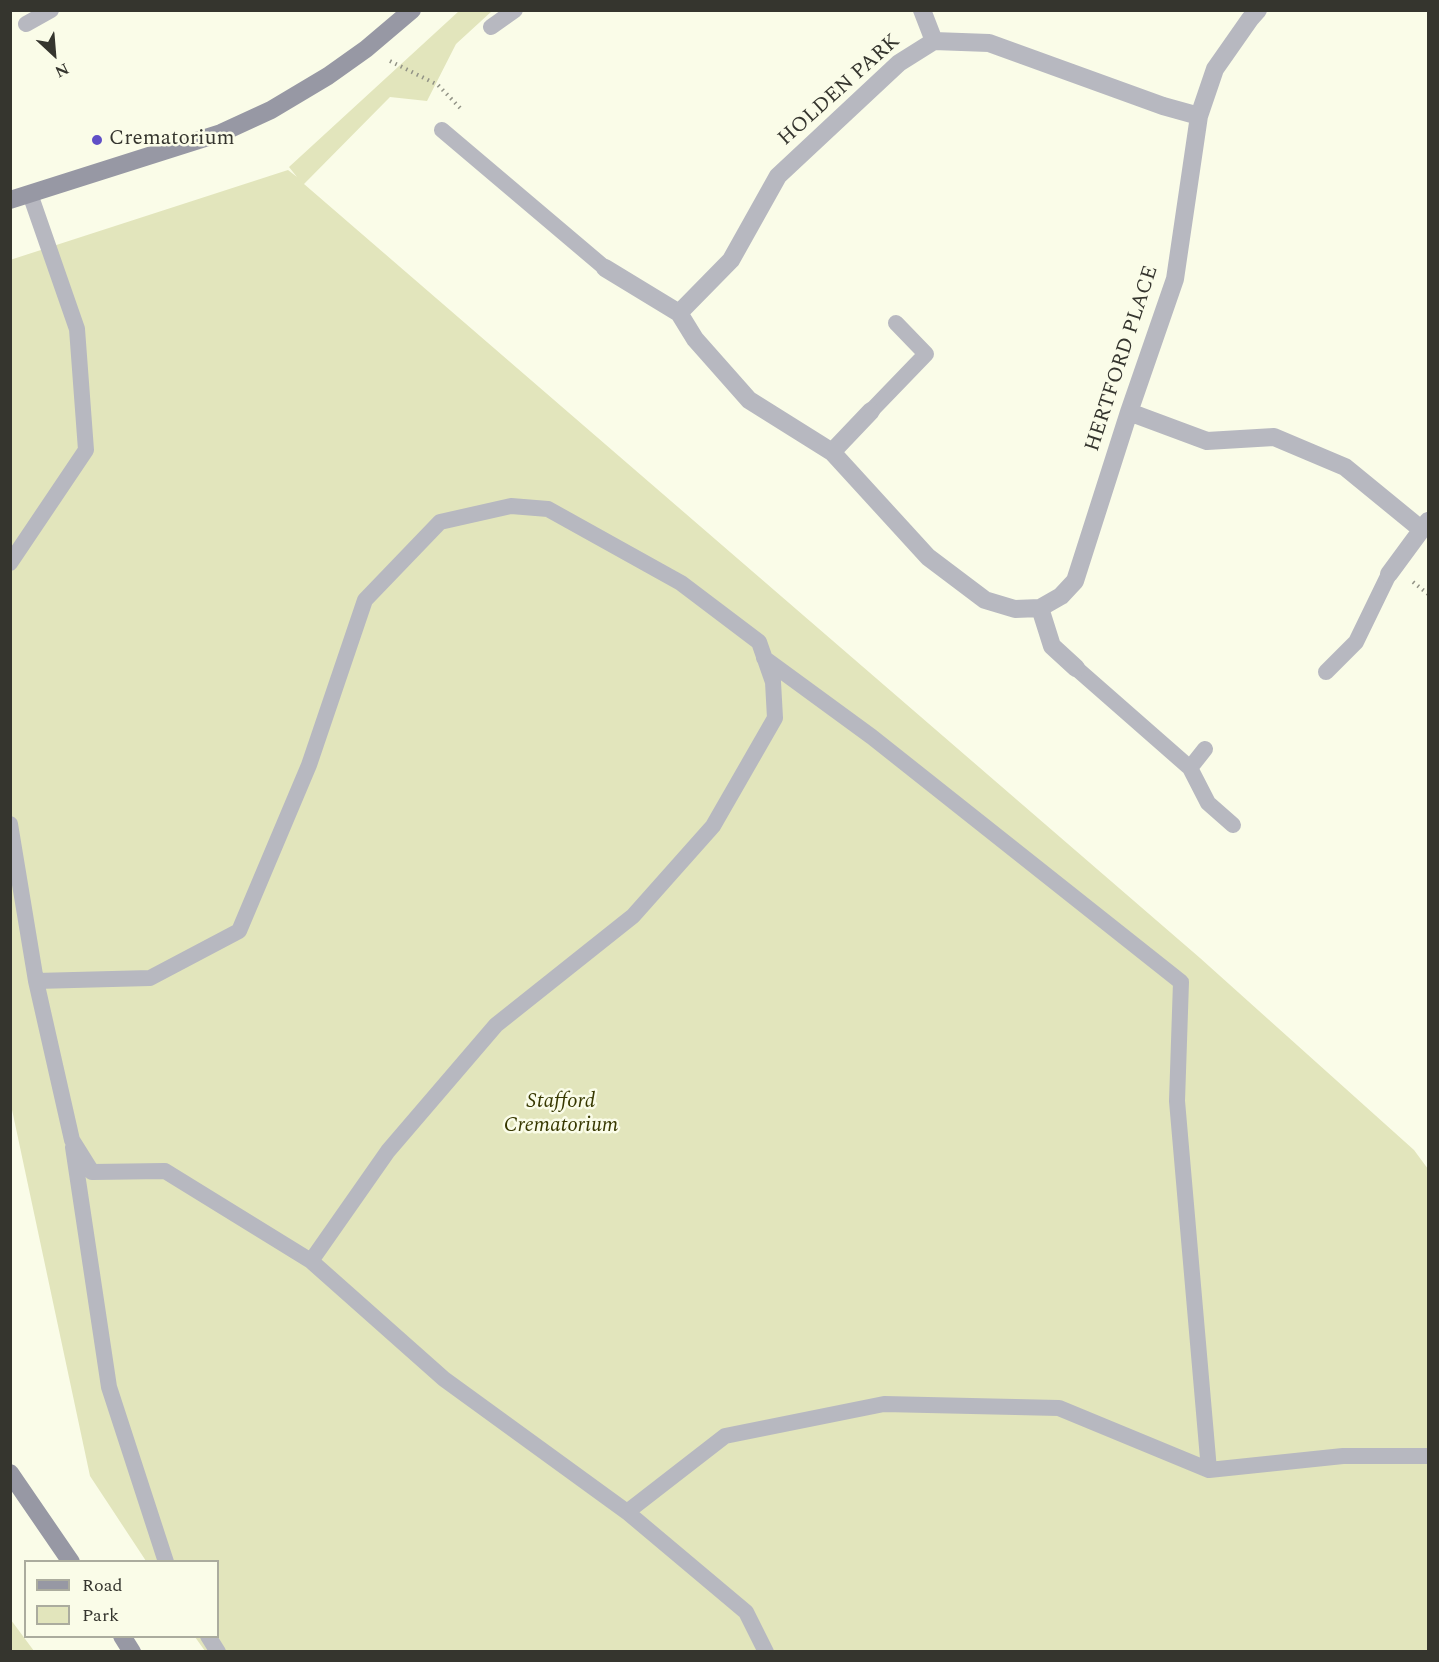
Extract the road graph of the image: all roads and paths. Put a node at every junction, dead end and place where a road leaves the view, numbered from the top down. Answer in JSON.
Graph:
{"nodes":[{"id":1,"x":51,"y":10,"type":"edge"},
{"id":2,"x":412,"y":10,"type":"edge"},
{"id":3,"x":515,"y":10,"type":"edge"},
{"id":4,"x":922,"y":10,"type":"edge"},
{"id":5,"x":1258,"y":10,"type":"edge"},
{"id":6,"x":26,"y":24,"type":"dead end"},
{"id":7,"x":490,"y":27,"type":"dead end"},
{"id":8,"x":934,"y":41,"type":"junction"},
{"id":9,"x":1199,"y":116,"type":"junction"},
{"id":10,"x":442,"y":130,"type":"dead end"},
{"id":11,"x":30,"y":194,"type":"junction"},
{"id":12,"x":10,"y":200,"type":"edge"},
{"id":13,"x":605,"y":268,"type":"joint"},
{"id":14,"x":679,"y":313,"type":"junction"},
{"id":15,"x":896,"y":323,"type":"dead end"},
{"id":16,"x":871,"y":411,"type":"joint"},
{"id":17,"x":1129,"y":411,"type":"junction"},
{"id":18,"x":832,"y":452,"type":"junction"},
{"id":19,"x":1425,"y":526,"type":"edge"},
{"id":20,"x":10,"y":563,"type":"edge"},
{"id":21,"x":1389,"y":574,"type":"joint"},
{"id":22,"x":1040,"y":608,"type":"junction"},
{"id":23,"x":764,"y":658,"type":"junction"},
{"id":24,"x":1076,"y":669,"type":"joint"},
{"id":25,"x":1326,"y":672,"type":"dead end"},
{"id":26,"x":1205,"y":749,"type":"dead end"},
{"id":27,"x":1190,"y":768,"type":"junction"},
{"id":28,"x":10,"y":824,"type":"edge"},
{"id":29,"x":1233,"y":825,"type":"dead end"},
{"id":30,"x":36,"y":981,"type":"junction"},
{"id":31,"x":72,"y":1140,"type":"junction"},
{"id":32,"x":311,"y":1261,"type":"junction"},
{"id":33,"x":1428,"y":1456,"type":"edge"},
{"id":34,"x":1209,"y":1470,"type":"junction"},
{"id":35,"x":10,"y":1473,"type":"edge"},
{"id":36,"x":627,"y":1512,"type":"junction"},
{"id":37,"x":70,"y":1560,"type":"edge"},
{"id":38,"x":165,"y":1560,"type":"edge"},
{"id":39,"x":123,"y":1638,"type":"edge"},
{"id":40,"x":209,"y":1638,"type":"edge"},
{"id":41,"x":132,"y":1652,"type":"edge"},
{"id":42,"x":218,"y":1652,"type":"edge"},
{"id":43,"x":766,"y":1652,"type":"edge"}],
"edges":[{"from":1,"to":6,"type":"lane"},
{"from":2,"to":11,"type":"street"},
{"from":3,"to":7,"type":"lane"},
{"from":4,"to":8,"type":"street"},
{"from":5,"to":9,"type":"street","name":"HERTFORD PLACE"},
{"from":8,"to":9,"type":"street","name":"HOLDEN PARK"},
{"from":8,"to":14,"type":"street","name":"HOLDEN PARK"},
{"from":9,"to":17,"type":"street","name":"HERTFORD PLACE"},
{"from":10,"to":13,"type":"lane"},
{"from":11,"to":12,"type":"street"},
{"from":11,"to":20,"type":"lane"},
{"from":13,"to":14,"type":"street"},
{"from":14,"to":18,"type":"street"},
{"from":15,"to":16,"type":"lane"},
{"from":16,"to":18,"type":"street"},
{"from":17,"to":19,"type":"street"},
{"from":17,"to":22,"type":"street","name":"HERTFORD PLACE"},
{"from":18,"to":22,"type":"street"},
{"from":19,"to":21,"type":"street"},
{"from":21,"to":25,"type":"lane"},
{"from":22,"to":24,"type":"street"},
{"from":23,"to":30,"type":"lane"},
{"from":23,"to":32,"type":"lane"},
{"from":23,"to":34,"type":"lane"},
{"from":24,"to":27,"type":"lane"},
{"from":26,"to":27,"type":"lane"},
{"from":27,"to":29,"type":"lane"},
{"from":28,"to":30,"type":"lane"},
{"from":30,"to":31,"type":"lane"},
{"from":31,"to":32,"type":"lane"},
{"from":31,"to":38,"type":"lane"},
{"from":32,"to":36,"type":"lane"},
{"from":33,"to":34,"type":"lane"},
{"from":34,"to":36,"type":"lane"},
{"from":35,"to":37,"type":"street"},
{"from":36,"to":43,"type":"lane"},
{"from":39,"to":41,"type":"street"},
{"from":40,"to":42,"type":"lane"}]}
